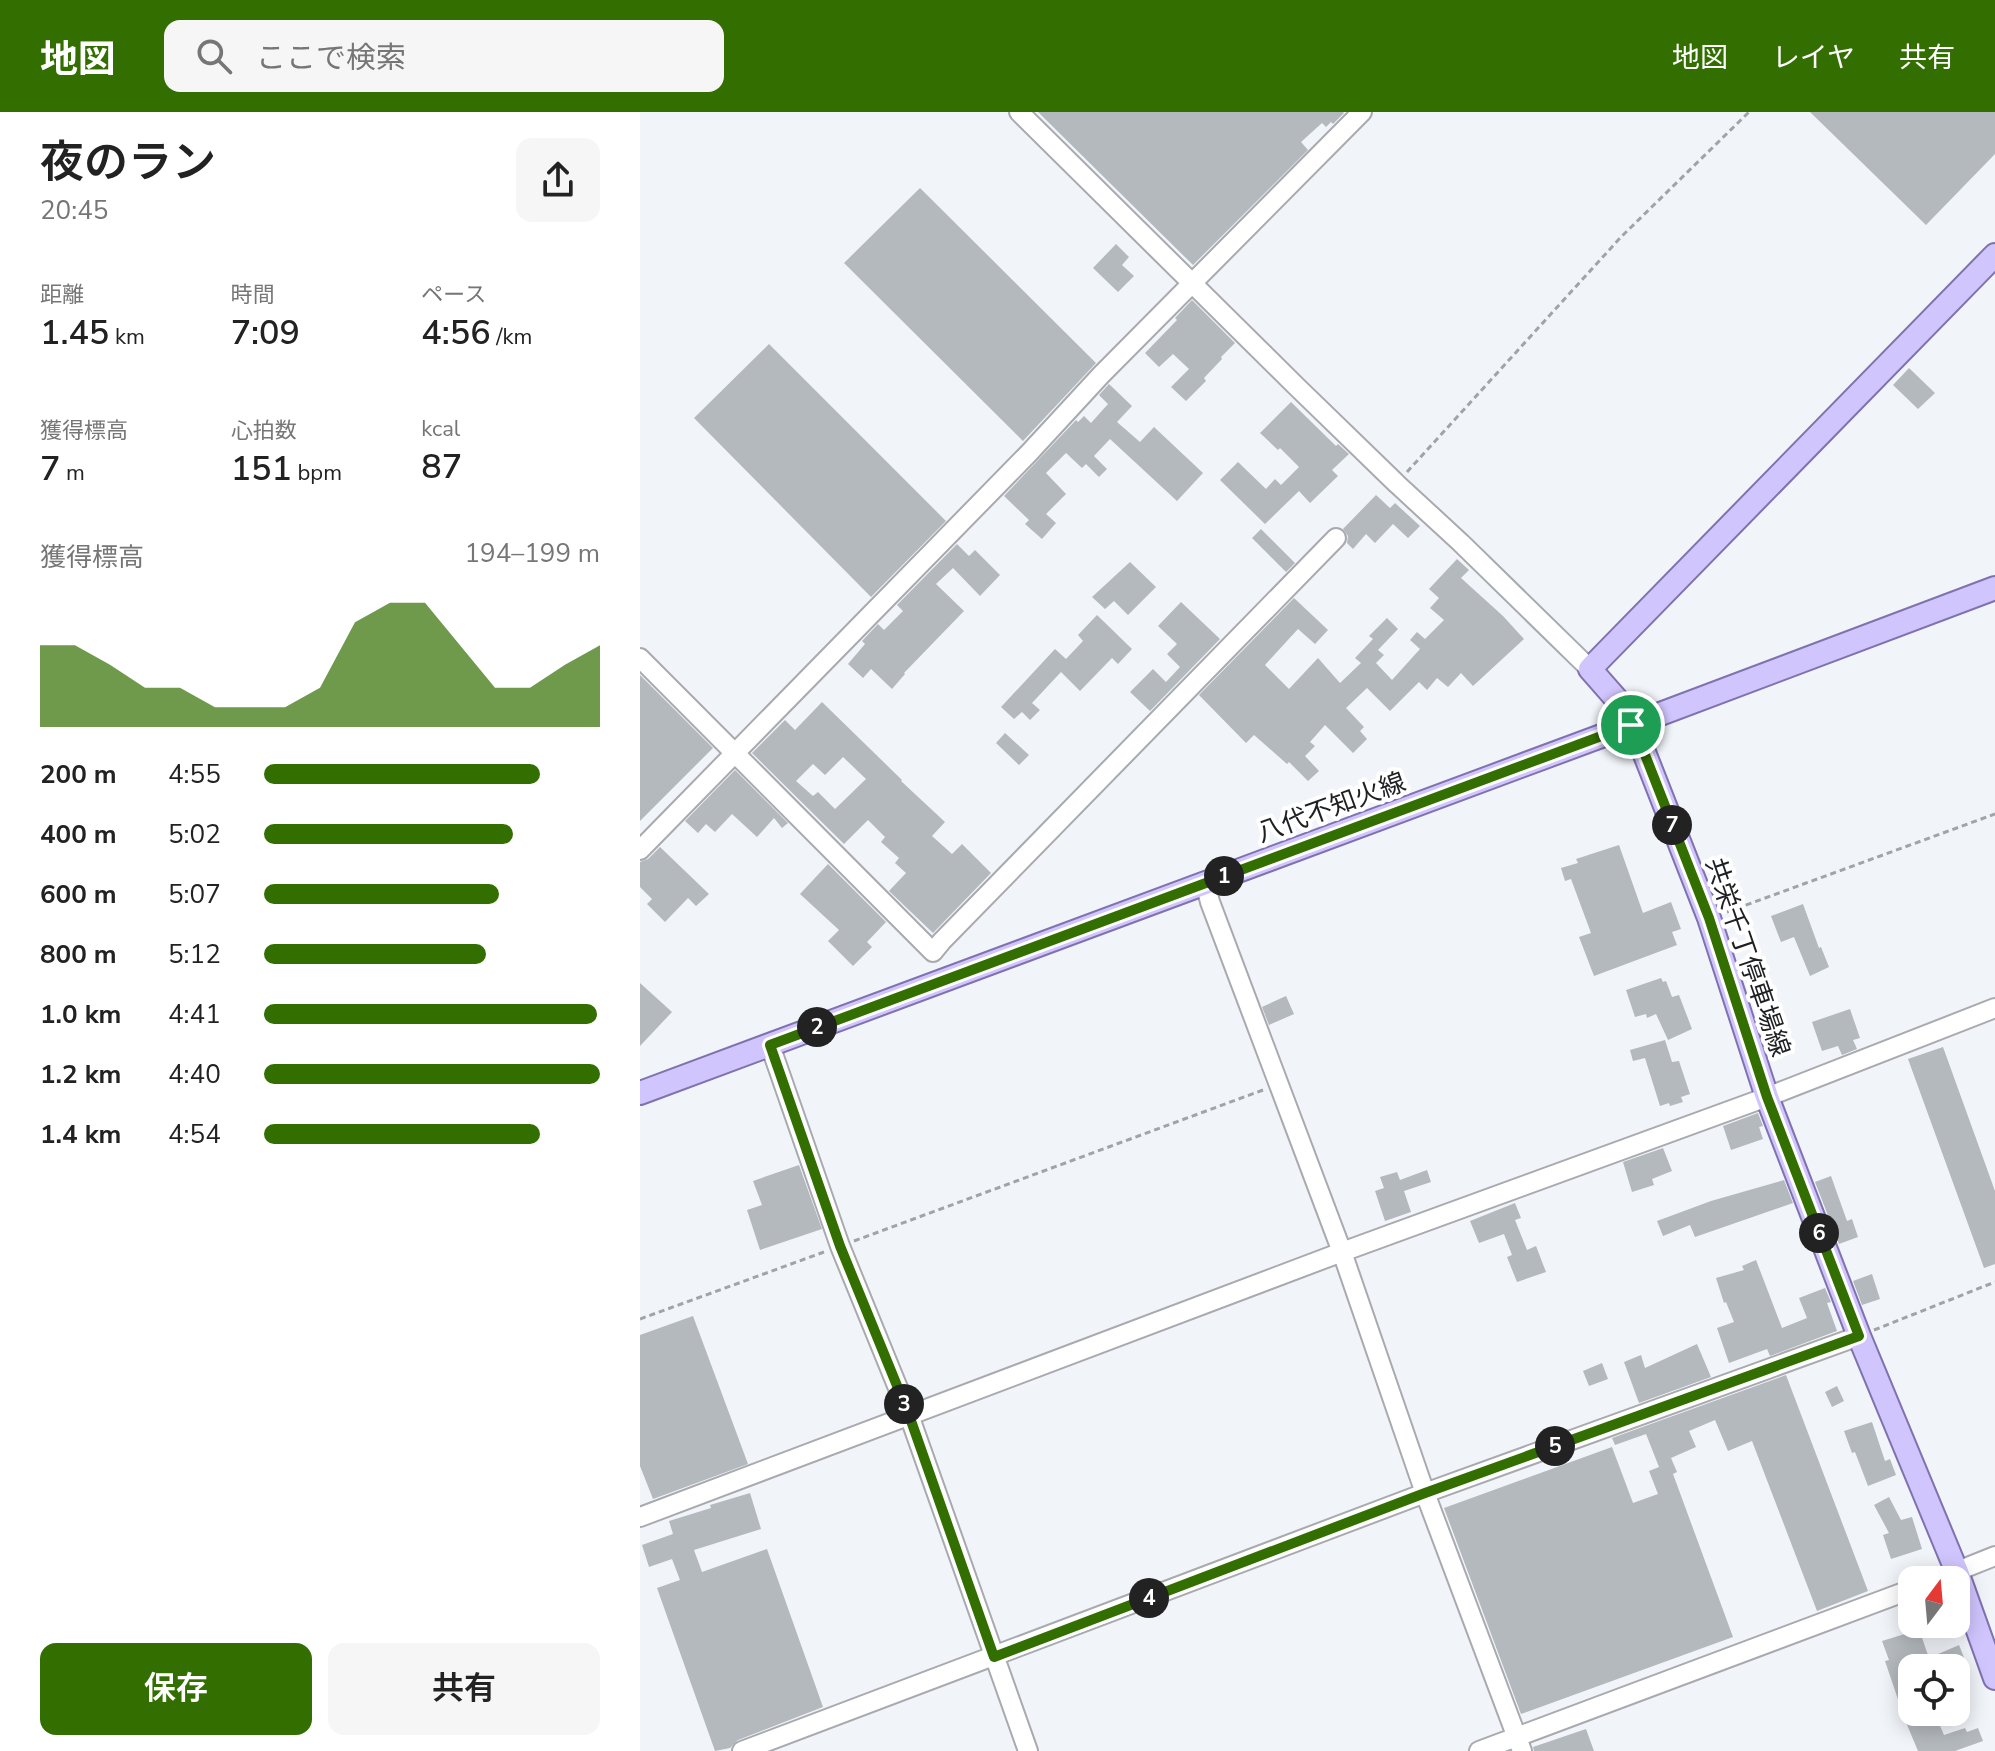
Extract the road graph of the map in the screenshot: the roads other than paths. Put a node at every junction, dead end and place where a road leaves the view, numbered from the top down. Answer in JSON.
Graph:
{"nodes":[{"id":1,"x":1019,"y":112,"type":"edge"},
{"id":2,"x":1362,"y":112,"type":"edge"},
{"id":3,"x":1995,"y":255,"type":"edge"},
{"id":4,"x":1192,"y":285,"type":"junction"},
{"id":5,"x":1336,"y":538,"type":"dead end"},
{"id":6,"x":1995,"y":588,"type":"edge"},
{"id":7,"x":640,"y":658,"type":"edge"},
{"id":8,"x":1590,"y":669,"type":"junction"},
{"id":9,"x":1631,"y":725,"type":"junction"},
{"id":10,"x":735,"y":754,"type":"junction"},
{"id":11,"x":640,"y":850,"type":"edge"},
{"id":12,"x":1205,"y":883,"type":"junction"},
{"id":13,"x":1995,"y":1008,"type":"edge"},
{"id":14,"x":770,"y":1045,"type":"junction"},
{"id":15,"x":640,"y":1093,"type":"edge"},
{"id":16,"x":1767,"y":1097,"type":"junction"},
{"id":17,"x":1342,"y":1252,"type":"junction"},
{"id":18,"x":1859,"y":1336,"type":"junction"},
{"id":19,"x":909,"y":1415,"type":"junction"},
{"id":20,"x":1425,"y":1493,"type":"junction"},
{"id":21,"x":640,"y":1517,"type":"edge"},
{"id":22,"x":1995,"y":1556,"type":"edge"},
{"id":23,"x":1955,"y":1566,"type":"edge"},
{"id":24,"x":1970,"y":1567,"type":"edge"},
{"id":25,"x":1898,"y":1595,"type":"edge"},
{"id":26,"x":1970,"y":1608,"type":"edge"},
{"id":27,"x":994,"y":1657,"type":"junction"},
{"id":28,"x":1995,"y":1678,"type":"edge"},
{"id":29,"x":1519,"y":1744,"type":"edge"},
{"id":30,"x":742,"y":1751,"type":"edge"},
{"id":31,"x":1028,"y":1751,"type":"edge"},
{"id":32,"x":1479,"y":1751,"type":"edge"}],
"edges":[{"from":1,"to":4,"type":"street"},
{"from":2,"to":4,"type":"street"},
{"from":3,"to":8,"type":"main road"},
{"from":4,"to":8,"type":"street"},
{"from":4,"to":10,"type":"street"},
{"from":5,"to":10,"type":"street"},
{"from":6,"to":9,"type":"main road","name":"八代不知火線"},
{"from":7,"to":10,"type":"street"},
{"from":8,"to":9,"type":"main road","name":"共栄千丁停車場線"},
{"from":9,"to":12,"type":"main road","name":"八代不知火線"},
{"from":9,"to":16,"type":"main road","name":"共栄千丁停車場線"},
{"from":10,"to":11,"type":"street"},
{"from":12,"to":14,"type":"main road","name":"八代不知火線"},
{"from":12,"to":17,"type":"street"},
{"from":13,"to":16,"type":"street"},
{"from":14,"to":15,"type":"main road","name":"八代不知火線"},
{"from":14,"to":19,"type":"street"},
{"from":16,"to":17,"type":"street"},
{"from":16,"to":18,"type":"main road","name":"共栄千丁停車場線"},
{"from":17,"to":19,"type":"street"},
{"from":17,"to":20,"type":"street"},
{"from":18,"to":20,"type":"street"},
{"from":18,"to":23,"type":"main road","name":"共栄千丁停車場線"},
{"from":19,"to":21,"type":"street"},
{"from":19,"to":27,"type":"street"},
{"from":20,"to":27,"type":"street"},
{"from":20,"to":29,"type":"street"},
{"from":22,"to":24,"type":"street"},
{"from":25,"to":29,"type":"street"},
{"from":26,"to":28,"type":"main road","name":"共栄千丁停車場線"},
{"from":27,"to":30,"type":"street"},
{"from":27,"to":31,"type":"street"},
{"from":29,"to":32,"type":"street"}]}
